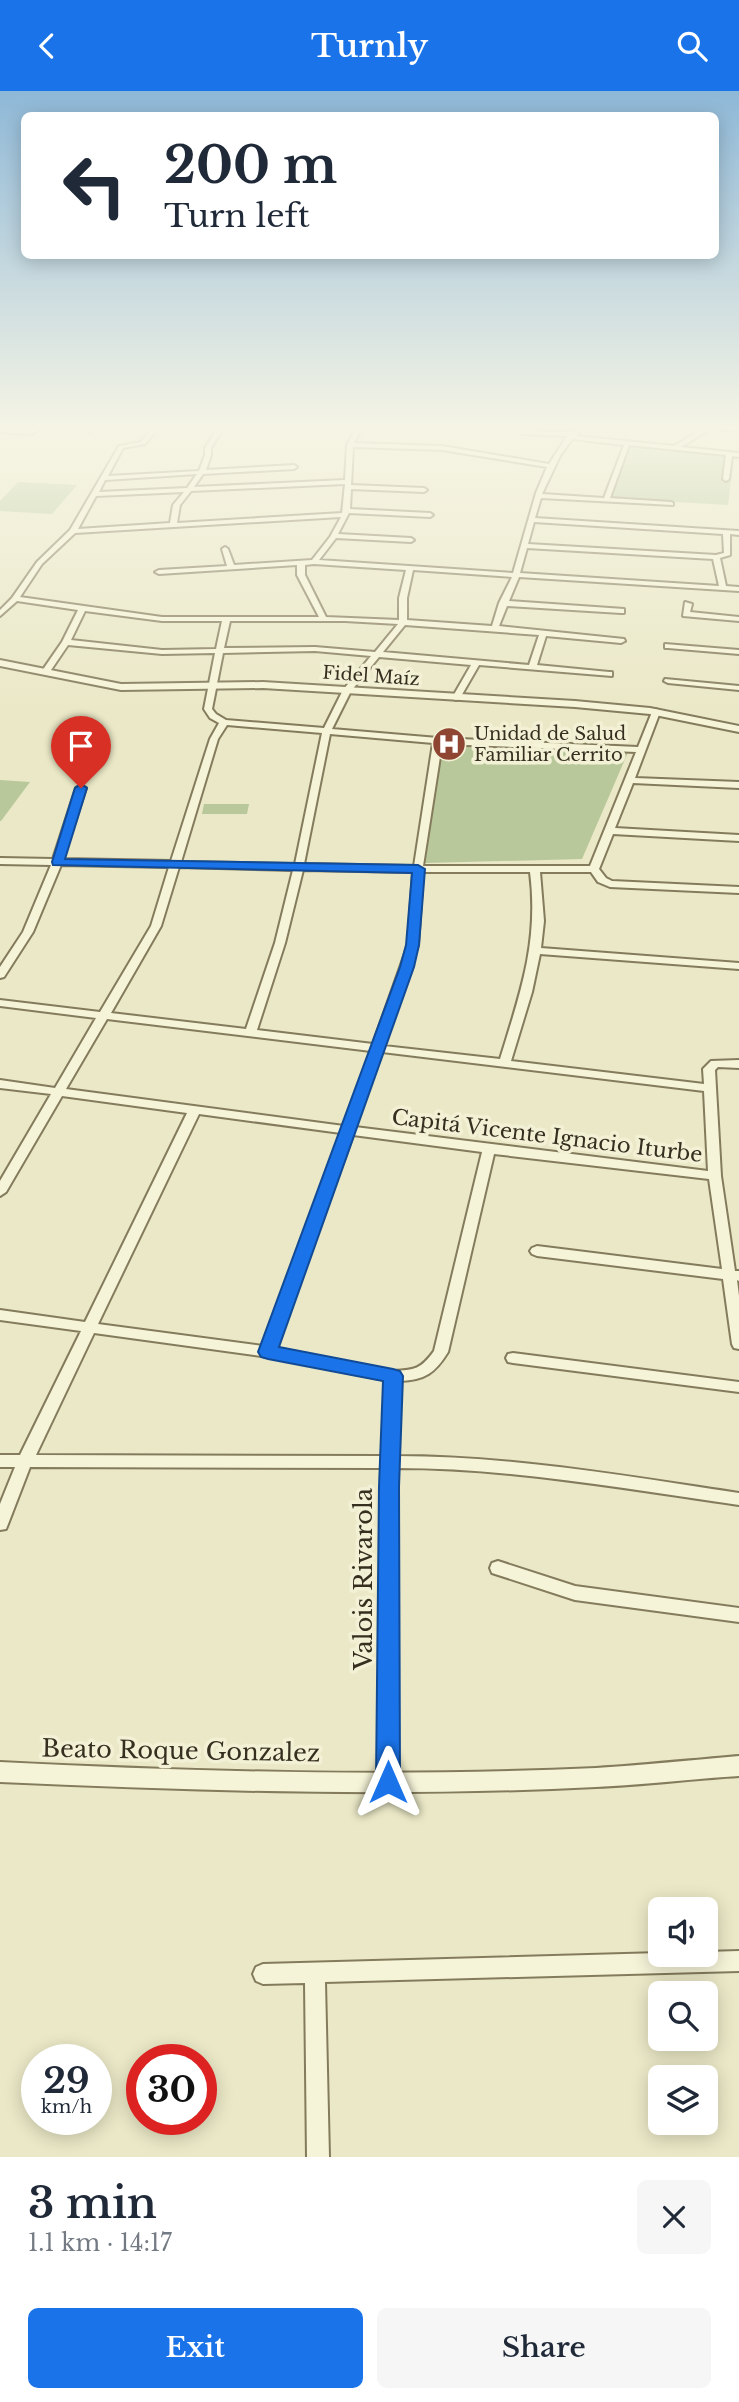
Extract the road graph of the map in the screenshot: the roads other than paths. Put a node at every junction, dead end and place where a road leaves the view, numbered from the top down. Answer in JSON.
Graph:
{"nodes":[{"id":1,"x":77,"y":522,"type":"edge"},
{"id":2,"x":174,"y":522,"type":"edge"},
{"id":3,"x":220,"y":522,"type":"edge"},
{"id":4,"x":340,"y":522,"type":"edge"},
{"id":5,"x":531,"y":522,"type":"edge"},
{"id":6,"x":571,"y":522,"type":"edge"},
{"id":7,"x":173,"y":526,"type":"junction"},
{"id":8,"x":72,"y":531,"type":"junction"},
{"id":9,"x":726,"y":532,"type":"junction"},
{"id":10,"x":739,"y":533,"type":"edge"},
{"id":11,"x":334,"y":536,"type":"junction"},
{"id":12,"x":411,"y":540,"type":"dead end"},
{"id":13,"x":523,"y":546,"type":"junction"},
{"id":14,"x":225,"y":549,"type":"dead end"},
{"id":15,"x":716,"y":557,"type":"junction"},
{"id":16,"x":314,"y":562,"type":"junction"},
{"id":17,"x":301,"y":563,"type":"junction"},
{"id":18,"x":230,"y":568,"type":"junction"},
{"id":19,"x":411,"y":569,"type":"junction"},
{"id":20,"x":159,"y":572,"type":"dead end"},
{"id":21,"x":516,"y":574,"type":"junction"},
{"id":22,"x":723,"y":587,"type":"junction"},
{"id":23,"x":739,"y":589,"type":"edge"},
{"id":24,"x":15,"y":599,"type":"junction"},
{"id":25,"x":503,"y":603,"type":"junction"},
{"id":26,"x":688,"y":604,"type":"dead end"},
{"id":27,"x":83,"y":608,"type":"junction"},
{"id":28,"x":621,"y":611,"type":"dead end"},
{"id":29,"x":0,"y":614,"type":"edge"},
{"id":30,"x":323,"y":618,"type":"junction"},
{"id":31,"x":739,"y":619,"type":"edge"},
{"id":32,"x":226,"y":620,"type":"junction"},
{"id":33,"x":403,"y":623,"type":"junction"},
{"id":34,"x":495,"y":628,"type":"junction"},
{"id":35,"x":543,"y":634,"type":"junction"},
{"id":36,"x":621,"y":641,"type":"dead end"},
{"id":37,"x":66,"y":642,"type":"junction"},
{"id":38,"x":668,"y":646,"type":"dead end"},
{"id":39,"x":220,"y":652,"type":"junction"},
{"id":40,"x":739,"y":652,"type":"edge"},
{"id":41,"x":375,"y":655,"type":"junction"},
{"id":42,"x":0,"y":663,"type":"edge"},
{"id":43,"x":475,"y":663,"type":"junction"},
{"id":44,"x":532,"y":668,"type":"junction"},
{"id":45,"x":46,"y":671,"type":"junction"},
{"id":46,"x":609,"y":674,"type":"dead end"},
{"id":47,"x":668,"y":681,"type":"dead end"},
{"id":48,"x":214,"y":687,"type":"junction"},
{"id":49,"x":739,"y":688,"type":"edge"},
{"id":50,"x":346,"y":690,"type":"junction"},
{"id":51,"x":456,"y":698,"type":"junction"},
{"id":52,"x":656,"y":712,"type":"junction"},
{"id":53,"x":224,"y":722,"type":"junction"},
{"id":54,"x":739,"y":729,"type":"edge"},
{"id":55,"x":327,"y":730,"type":"junction"},
{"id":56,"x":438,"y":741,"type":"junction"},
{"id":57,"x":639,"y":750,"type":"junction"},
{"id":58,"x":628,"y":780,"type":"junction"},
{"id":59,"x":739,"y":785,"type":"edge"},
{"id":60,"x":81,"y":788,"type":"dead end"},
{"id":61,"x":609,"y":831,"type":"junction"},
{"id":62,"x":739,"y":838,"type":"edge"},
{"id":63,"x":0,"y":861,"type":"edge"},
{"id":64,"x":58,"y":862,"type":"junction"},
{"id":65,"x":174,"y":863,"type":"junction"},
{"id":66,"x":299,"y":866,"type":"junction"},
{"id":67,"x":418,"y":869,"type":"junction"},
{"id":68,"x":594,"y":869,"type":"junction"},
{"id":69,"x":535,"y":870,"type":"junction"},
{"id":70,"x":739,"y":890,"type":"edge"},
{"id":71,"x":537,"y":951,"type":"junction"},
{"id":72,"x":739,"y":967,"type":"edge"},
{"id":73,"x":0,"y":975,"type":"edge"},
{"id":74,"x":0,"y":1003,"type":"edge"},
{"id":75,"x":105,"y":1016,"type":"junction"},
{"id":76,"x":250,"y":1033,"type":"junction"},
{"id":77,"x":379,"y":1049,"type":"junction"},
{"id":78,"x":504,"y":1064,"type":"junction"},
{"id":79,"x":739,"y":1064,"type":"edge"},
{"id":80,"x":0,"y":1084,"type":"edge"},
{"id":81,"x":710,"y":1088,"type":"junction"},
{"id":82,"x":59,"y":1093,"type":"junction"},
{"id":83,"x":195,"y":1109,"type":"junction"},
{"id":84,"x":347,"y":1131,"type":"junction"},
{"id":85,"x":489,"y":1149,"type":"junction"},
{"id":86,"x":715,"y":1175,"type":"junction"},
{"id":87,"x":0,"y":1192,"type":"edge"},
{"id":88,"x":537,"y":1251,"type":"dead end"},
{"id":89,"x":734,"y":1275,"type":"edge"},
{"id":90,"x":0,"y":1315,"type":"edge"},
{"id":91,"x":88,"y":1328,"type":"junction"},
{"id":92,"x":739,"y":1345,"type":"edge"},
{"id":93,"x":268,"y":1352,"type":"junction"},
{"id":94,"x":513,"y":1358,"type":"dead end"},
{"id":95,"x":393,"y":1376,"type":"junction"},
{"id":96,"x":739,"y":1387,"type":"edge"},
{"id":97,"x":389,"y":1460,"type":"junction"},
{"id":98,"x":0,"y":1461,"type":"edge"},
{"id":99,"x":25,"y":1461,"type":"junction"},
{"id":100,"x":739,"y":1499,"type":"edge"},
{"id":101,"x":0,"y":1524,"type":"edge"},
{"id":102,"x":498,"y":1568,"type":"dead end"},
{"id":103,"x":739,"y":1615,"type":"edge"},
{"id":104,"x":739,"y":1766,"type":"edge"},
{"id":105,"x":0,"y":1772,"type":"edge"},
{"id":106,"x":388,"y":1782,"type":"junction"},
{"id":107,"x":739,"y":1961,"type":"edge"},
{"id":108,"x":263,"y":1974,"type":"dead end"},
{"id":109,"x":315,"y":1974,"type":"junction"},
{"id":110,"x":318,"y":2157,"type":"edge"}],
"edges":[{"from":1,"to":8,"type":"street"},
{"from":2,"to":7,"type":"street"},
{"from":3,"to":7,"type":"street"},
{"from":4,"to":11,"type":"street"},
{"from":5,"to":13,"type":"street"},
{"from":6,"to":9,"type":"street"},
{"from":7,"to":8,"type":"street"},
{"from":8,"to":24,"type":"street"},
{"from":9,"to":10,"type":"street"},
{"from":9,"to":15,"type":"street"},
{"from":11,"to":12,"type":"street"},
{"from":11,"to":16,"type":"street"},
{"from":13,"to":15,"type":"street"},
{"from":13,"to":21,"type":"street"},
{"from":14,"to":18,"type":"street"},
{"from":15,"to":22,"type":"street"},
{"from":16,"to":17,"type":"street"},
{"from":16,"to":19,"type":"street"},
{"from":17,"to":18,"type":"street"},
{"from":17,"to":30,"type":"street"},
{"from":18,"to":20,"type":"street"},
{"from":19,"to":21,"type":"street"},
{"from":19,"to":33,"type":"street"},
{"from":21,"to":22,"type":"street"},
{"from":21,"to":25,"type":"street"},
{"from":22,"to":23,"type":"street"},
{"from":24,"to":27,"type":"street"},
{"from":24,"to":29,"type":"street"},
{"from":25,"to":28,"type":"street"},
{"from":25,"to":34,"type":"street"},
{"from":26,"to":31,"type":"street"},
{"from":27,"to":32,"type":"street"},
{"from":27,"to":37,"type":"street"},
{"from":30,"to":32,"type":"street"},
{"from":30,"to":33,"type":"street"},
{"from":32,"to":39,"type":"street"},
{"from":33,"to":34,"type":"street"},
{"from":33,"to":41,"type":"street"},
{"from":34,"to":35,"type":"street"},
{"from":35,"to":36,"type":"street"},
{"from":35,"to":44,"type":"street"},
{"from":37,"to":39,"type":"street"},
{"from":37,"to":45,"type":"street"},
{"from":38,"to":40,"type":"street"},
{"from":39,"to":41,"type":"street"},
{"from":39,"to":48,"type":"street"},
{"from":41,"to":43,"type":"street"},
{"from":41,"to":50,"type":"street"},
{"from":42,"to":45,"type":"street","name":"Fidel Maíz"},
{"from":43,"to":44,"type":"street"},
{"from":43,"to":51,"type":"street"},
{"from":44,"to":46,"type":"street"},
{"from":45,"to":48,"type":"street","name":"Fidel Maíz"},
{"from":47,"to":49,"type":"street"},
{"from":48,"to":50,"type":"street","name":"Fidel Maíz"},
{"from":48,"to":53,"type":"street"},
{"from":50,"to":51,"type":"street","name":"Fidel Maíz"},
{"from":50,"to":55,"type":"street"},
{"from":51,"to":52,"type":"street","name":"Fidel Maíz"},
{"from":52,"to":54,"type":"street","name":"Fidel Maíz"},
{"from":52,"to":57,"type":"street"},
{"from":53,"to":55,"type":"street"},
{"from":53,"to":65,"type":"street"},
{"from":55,"to":56,"type":"street"},
{"from":55,"to":66,"type":"street"},
{"from":56,"to":57,"type":"street"},
{"from":56,"to":67,"type":"street"},
{"from":57,"to":58,"type":"street"},
{"from":58,"to":59,"type":"street"},
{"from":58,"to":61,"type":"street"},
{"from":60,"to":64,"type":"street"},
{"from":61,"to":62,"type":"street"},
{"from":61,"to":68,"type":"street"},
{"from":63,"to":64,"type":"street"},
{"from":64,"to":65,"type":"street"},
{"from":64,"to":73,"type":"street"},
{"from":65,"to":66,"type":"street"},
{"from":65,"to":75,"type":"street"},
{"from":66,"to":67,"type":"street"},
{"from":66,"to":76,"type":"street"},
{"from":67,"to":69,"type":"street"},
{"from":67,"to":77,"type":"street"},
{"from":68,"to":69,"type":"street"},
{"from":68,"to":70,"type":"street"},
{"from":69,"to":71,"type":"street"},
{"from":71,"to":72,"type":"street"},
{"from":71,"to":78,"type":"street"},
{"from":74,"to":75,"type":"street"},
{"from":75,"to":76,"type":"street"},
{"from":75,"to":82,"type":"street"},
{"from":76,"to":77,"type":"street"},
{"from":77,"to":78,"type":"street"},
{"from":77,"to":84,"type":"street"},
{"from":78,"to":81,"type":"street"},
{"from":79,"to":81,"type":"street"},
{"from":80,"to":82,"type":"street","name":"Capitá Vicente Ignacio Iturbe"},
{"from":81,"to":86,"type":"street"},
{"from":82,"to":83,"type":"street","name":"Capitá Vicente Ignacio Iturbe"},
{"from":82,"to":87,"type":"street"},
{"from":83,"to":84,"type":"street","name":"Capitá Vicente Ignacio Iturbe"},
{"from":83,"to":91,"type":"street"},
{"from":84,"to":85,"type":"street","name":"Capitá Vicente Ignacio Iturbe"},
{"from":84,"to":93,"type":"street"},
{"from":85,"to":86,"type":"street","name":"Capitá Vicente Ignacio Iturbe"},
{"from":85,"to":95,"type":"street"},
{"from":86,"to":89,"type":"street"},
{"from":88,"to":89,"type":"street"},
{"from":89,"to":92,"type":"street"},
{"from":90,"to":91,"type":"street"},
{"from":91,"to":93,"type":"street"},
{"from":91,"to":99,"type":"street"},
{"from":93,"to":95,"type":"street"},
{"from":94,"to":96,"type":"street"},
{"from":95,"to":97,"type":"street","name":"Valois Rivarola"},
{"from":97,"to":99,"type":"street"},
{"from":97,"to":100,"type":"street"},
{"from":97,"to":106,"type":"street","name":"Valois Rivarola"},
{"from":98,"to":99,"type":"street"},
{"from":99,"to":101,"type":"street"},
{"from":102,"to":103,"type":"street"},
{"from":104,"to":106,"type":"street","name":"Beato Roque Gonzalez"},
{"from":105,"to":106,"type":"street","name":"Beato Roque Gonzalez"},
{"from":107,"to":109,"type":"street"},
{"from":108,"to":109,"type":"street"},
{"from":109,"to":110,"type":"street"}]}
